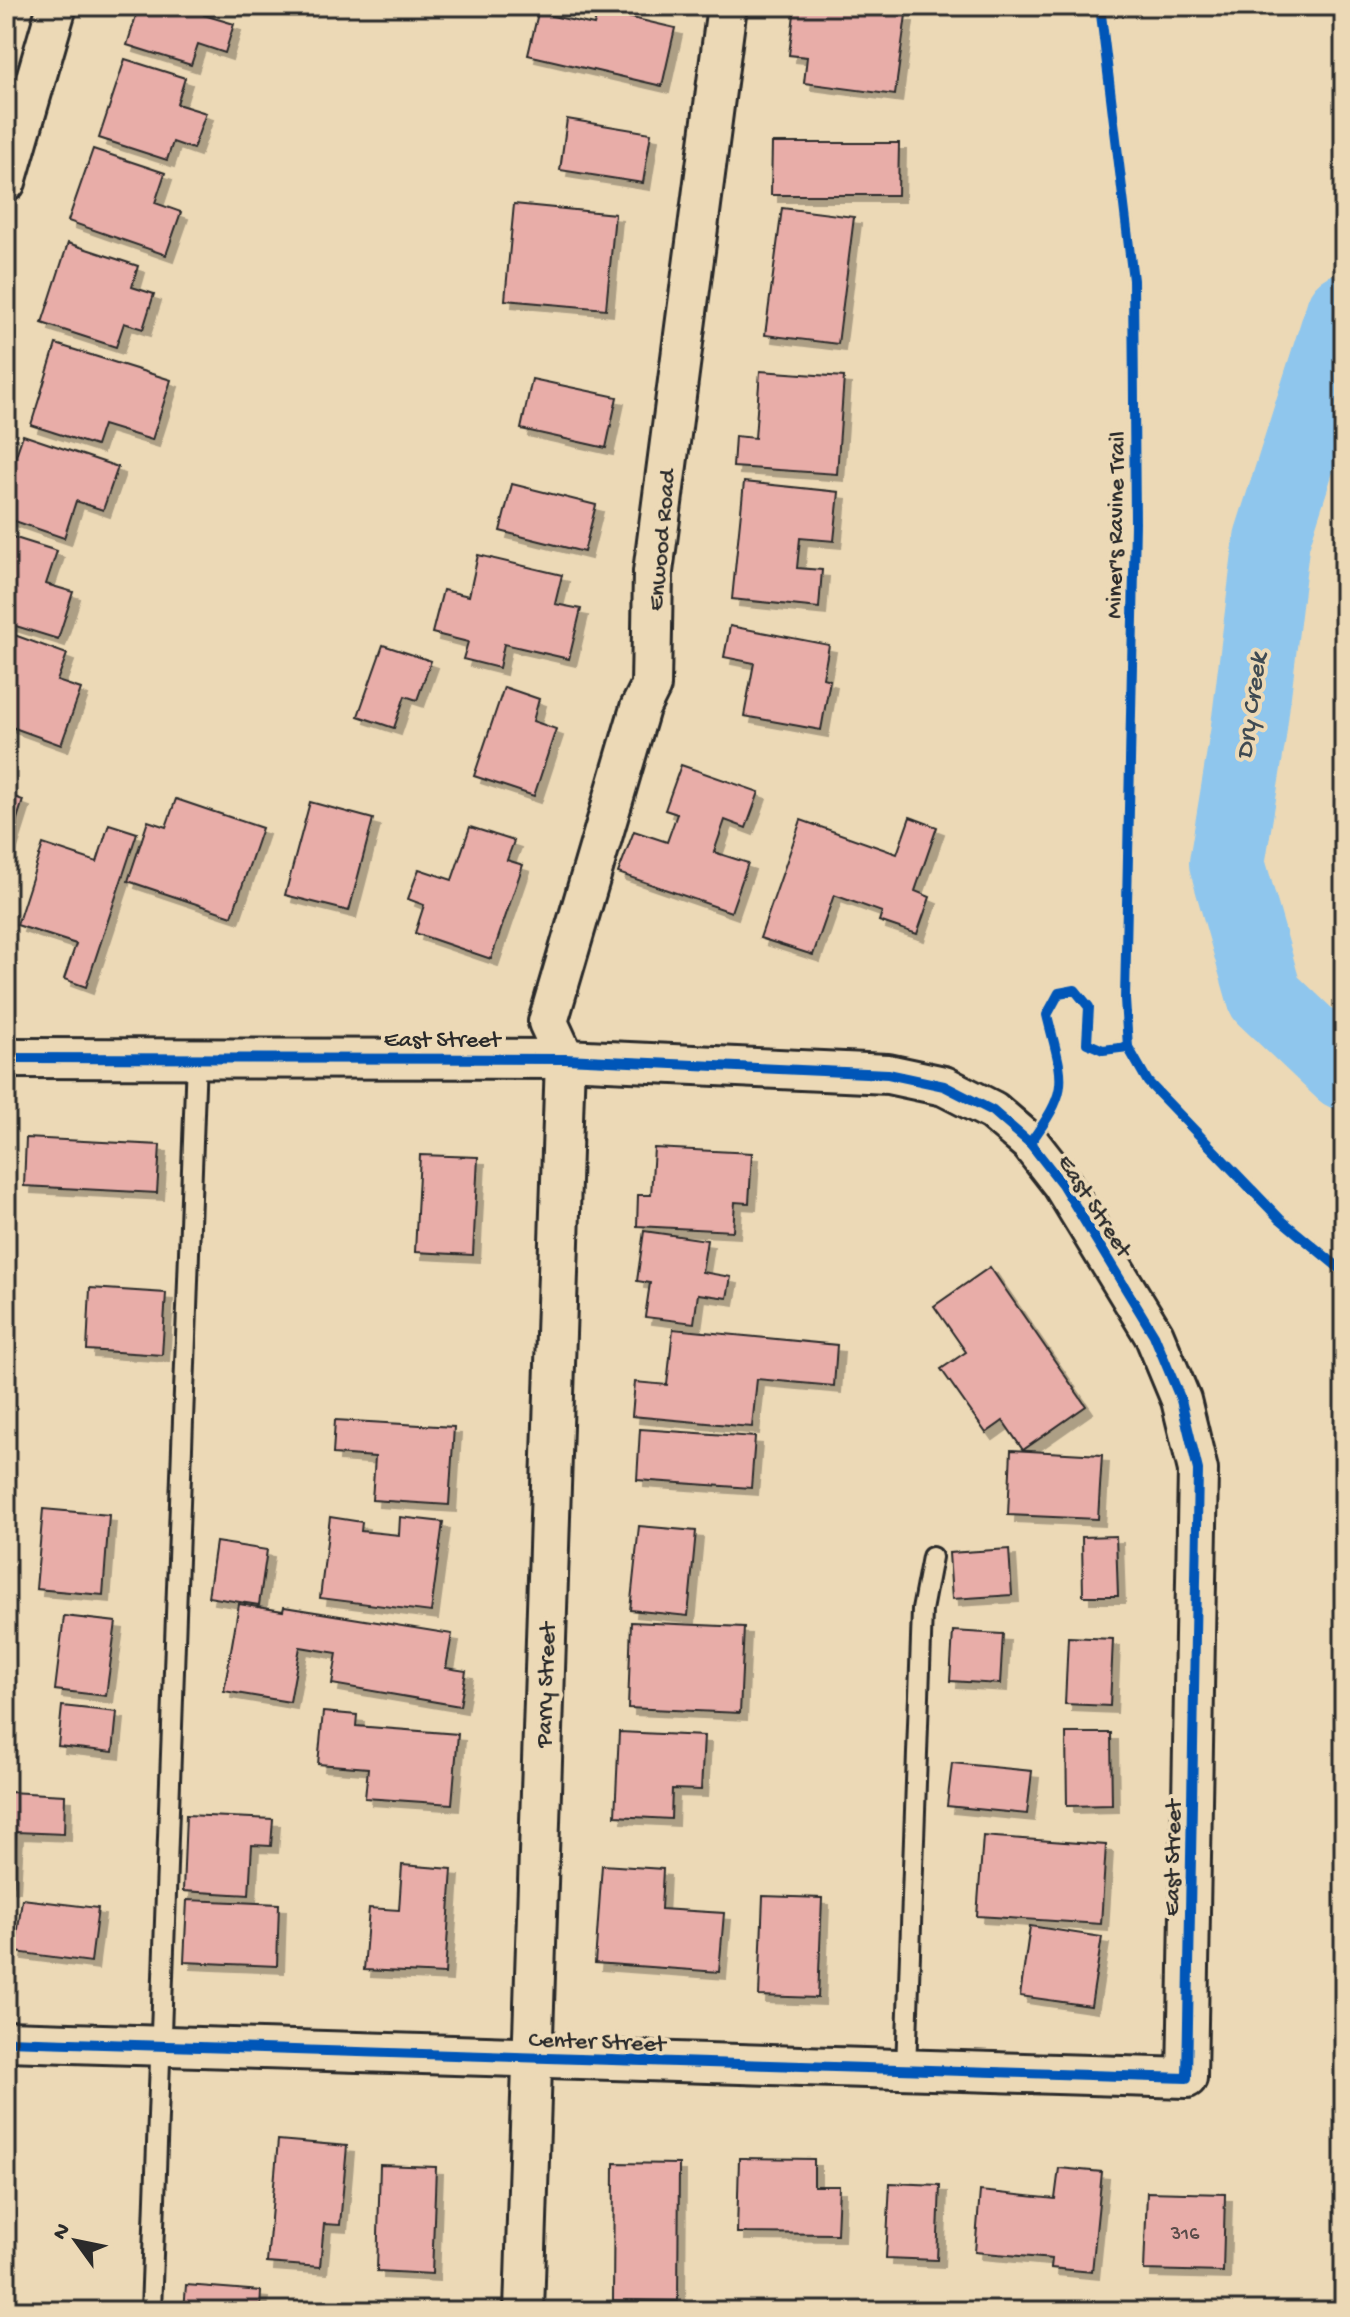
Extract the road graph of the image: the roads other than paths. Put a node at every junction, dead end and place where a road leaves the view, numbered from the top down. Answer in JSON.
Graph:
{"nodes":[{"id":1,"x":57,"y":6,"type":"edge"},
{"id":2,"x":727,"y":6,"type":"edge"},
{"id":3,"x":6,"y":182,"type":"edge"},
{"id":4,"x":6,"y":1058,"type":"edge"},
{"id":5,"x":196,"y":1058,"type":"junction"},
{"id":6,"x":565,"y":1059,"type":"junction"},
{"id":7,"x":932,"y":1557,"type":"dead end"},
{"id":8,"x":6,"y":2041,"type":"edge"},
{"id":9,"x":159,"y":2046,"type":"junction"},
{"id":10,"x":532,"y":2058,"type":"junction"},
{"id":11,"x":906,"y":2069,"type":"junction"},
{"id":12,"x":1187,"y":2078,"type":"joint"},
{"id":13,"x":151,"y":2311,"type":"edge"},
{"id":14,"x":524,"y":2311,"type":"edge"}],
"edges":[{"from":1,"to":3,"type":"street"},
{"from":2,"to":6,"type":"street","name":"Enwood Road"},
{"from":4,"to":5,"type":"street","name":"East Street"},
{"from":5,"to":6,"type":"street","name":"East Street"},
{"from":5,"to":9,"type":"lane"},
{"from":6,"to":10,"type":"street","name":"Parry Street"},
{"from":6,"to":12,"type":"street","name":"East Street"},
{"from":7,"to":11,"type":"lane"},
{"from":8,"to":9,"type":"street","name":"Center Street"},
{"from":9,"to":10,"type":"street","name":"Center Street"},
{"from":9,"to":13,"type":"lane"},
{"from":10,"to":11,"type":"street","name":"Center Street"},
{"from":10,"to":14,"type":"street","name":"Parry Street"},
{"from":11,"to":12,"type":"street","name":"Center Street"}]}
